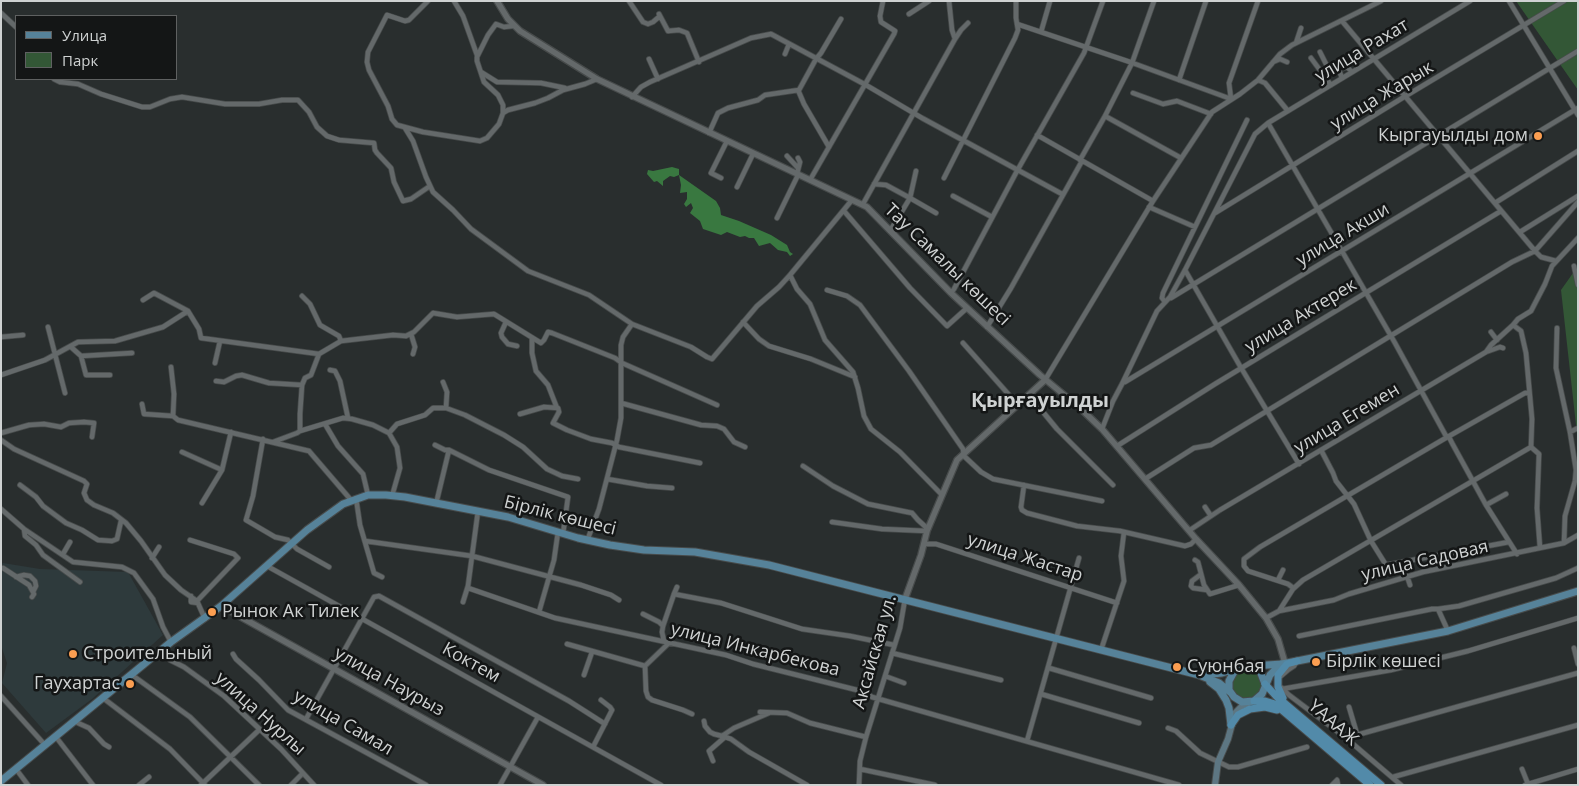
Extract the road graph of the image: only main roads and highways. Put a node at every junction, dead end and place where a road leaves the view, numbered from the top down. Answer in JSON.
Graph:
{"nodes":[{"id":1,"x":1578,"y":591,"type":"edge"},
{"id":2,"x":1297,"y":661,"type":"junction"},
{"id":3,"x":1281,"y":663,"type":"junction"},
{"id":4,"x":1253,"y":666,"type":"junction"},
{"id":5,"x":1238,"y":667,"type":"junction"},
{"id":6,"x":1199,"y":675,"type":"junction"},
{"id":7,"x":1265,"y":684,"type":"junction"},
{"id":8,"x":1230,"y":692,"type":"junction"},
{"id":9,"x":1252,"y":701,"type":"junction"},
{"id":10,"x":1288,"y":705,"type":"junction"},
{"id":11,"x":1291,"y":718,"type":"junction"},
{"id":12,"x":1231,"y":725,"type":"junction"},
{"id":13,"x":1,"y":781,"type":"edge"},
{"id":14,"x":1215,"y":785,"type":"edge"},
{"id":15,"x":1370,"y":785,"type":"edge"},
{"id":16,"x":1381,"y":785,"type":"edge"}],
"edges":[{"from":1,"to":2,"type":"main road"},
{"from":2,"to":3,"type":"main road"},
{"from":2,"to":10,"type":"highway"},
{"from":3,"to":4,"type":"main road"},
{"from":3,"to":7,"type":"main road"},
{"from":4,"to":5,"type":"main road"},
{"from":4,"to":7,"type":"main road"},
{"from":5,"to":6,"type":"main road"},
{"from":5,"to":8,"type":"main road"},
{"from":6,"to":8,"type":"main road"},
{"from":6,"to":12,"type":"main road"},
{"from":6,"to":13,"type":"main road","name":"Бірлік көшесі"},
{"from":7,"to":9,"type":"main road"},
{"from":7,"to":10,"type":"highway","name":"ҮАААЖ"},
{"from":8,"to":9,"type":"main road"},
{"from":8,"to":12,"type":"main road"},
{"from":9,"to":11,"type":"highway","name":"ҮАААЖ"},
{"from":9,"to":12,"type":"main road"},
{"from":10,"to":16,"type":"highway","name":"ҮАААЖ"},
{"from":11,"to":12,"type":"highway"},
{"from":11,"to":15,"type":"highway","name":"ҮАААЖ"},
{"from":12,"to":14,"type":"main road"}]}
